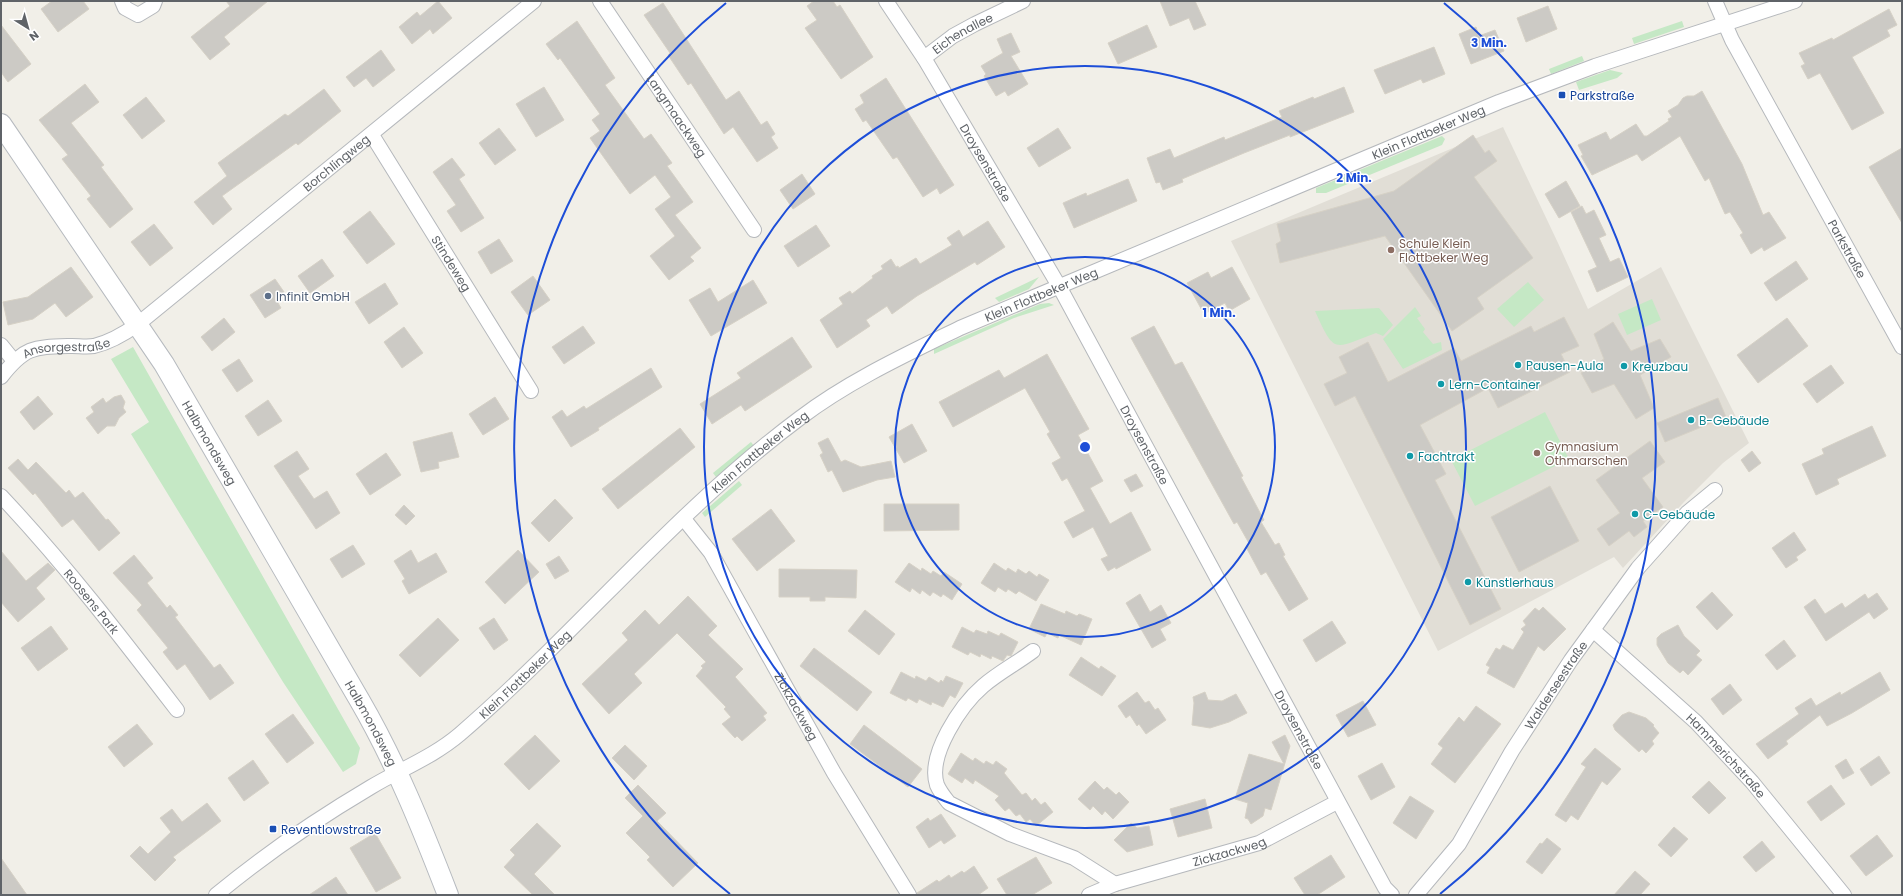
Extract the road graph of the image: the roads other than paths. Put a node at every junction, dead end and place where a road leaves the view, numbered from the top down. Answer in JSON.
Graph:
{"nodes":[{"id":1,"x":122,"y":1,"type":"edge"},
{"id":2,"x":155,"y":1,"type":"edge"},
{"id":3,"x":534,"y":1,"type":"edge"},
{"id":4,"x":600,"y":1,"type":"edge"},
{"id":5,"x":886,"y":1,"type":"edge"},
{"id":6,"x":1023,"y":1,"type":"edge"},
{"id":7,"x":1715,"y":1,"type":"edge"},
{"id":8,"x":1795,"y":1,"type":"edge"},
{"id":9,"x":1724,"y":25,"type":"junction"},
{"id":10,"x":924,"y":58,"type":"junction"},
{"id":11,"x":1,"y":124,"type":"edge"},
{"id":12,"x":372,"y":135,"type":"junction"},
{"id":13,"x":754,"y":230,"type":"dead end"},
{"id":14,"x":1059,"y":286,"type":"junction"},
{"id":15,"x":138,"y":324,"type":"junction"},
{"id":16,"x":1900,"y":339,"type":"edge"},
{"id":17,"x":1,"y":345,"type":"edge"},
{"id":18,"x":14,"y":361,"type":"junction"},
{"id":19,"x":1,"y":377,"type":"edge"},
{"id":20,"x":531,"y":391,"type":"dead end"},
{"id":21,"x":1715,"y":490,"type":"dead end"},
{"id":22,"x":1,"y":496,"type":"edge"},
{"id":23,"x":684,"y":519,"type":"junction"},
{"id":24,"x":1593,"y":630,"type":"junction"},
{"id":25,"x":1033,"y":651,"type":"dead end"},
{"id":26,"x":177,"y":710,"type":"dead end"},
{"id":27,"x":398,"y":773,"type":"junction"},
{"id":28,"x":1338,"y":802,"type":"junction"},
{"id":29,"x":1115,"y":884,"type":"junction"},
{"id":30,"x":216,"y":895,"type":"edge"},
{"id":31,"x":448,"y":895,"type":"edge"},
{"id":32,"x":909,"y":895,"type":"edge"},
{"id":33,"x":1089,"y":895,"type":"edge"},
{"id":34,"x":1392,"y":895,"type":"edge"},
{"id":35,"x":1416,"y":895,"type":"edge"},
{"id":36,"x":1844,"y":895,"type":"edge"}],
"edges":[{"from":1,"to":2,"type":"street"},
{"from":3,"to":12,"type":"street","name":"Borchlingweg"},
{"from":4,"to":13,"type":"street","name":"Langmaackweg"},
{"from":5,"to":10,"type":"street","name":"Droysenstraße"},
{"from":6,"to":10,"type":"street","name":"Eichenallee"},
{"from":7,"to":9,"type":"street","name":"Parkstraße"},
{"from":8,"to":9,"type":"street","name":"Klein Flottbeker Weg"},
{"from":9,"to":14,"type":"street","name":"Klein Flottbeker Weg"},
{"from":9,"to":16,"type":"street","name":"Parkstraße"},
{"from":10,"to":14,"type":"street","name":"Droysenstraße"},
{"from":11,"to":15,"type":"street","name":"Halbmondsweg"},
{"from":12,"to":15,"type":"street","name":"Borchlingweg"},
{"from":12,"to":20,"type":"street","name":"Stindeweg"},
{"from":14,"to":23,"type":"street","name":"Klein Flottbeker Weg"},
{"from":14,"to":28,"type":"street","name":"Droysenstraße"},
{"from":15,"to":18,"type":"street","name":"Ansorgestraße"},
{"from":15,"to":27,"type":"street","name":"Halbmondsweg"},
{"from":17,"to":18,"type":"street"},
{"from":18,"to":19,"type":"street","name":"Ansorgestraße"},
{"from":21,"to":24,"type":"street","name":"Walderseestraße"},
{"from":22,"to":26,"type":"street","name":"Roosens Park"},
{"from":23,"to":27,"type":"street","name":"Klein Flottbeker Weg"},
{"from":23,"to":32,"type":"street","name":"Zickzackweg"},
{"from":24,"to":35,"type":"street","name":"Walderseestraße"},
{"from":24,"to":36,"type":"street","name":"Hammerichstraße"},
{"from":25,"to":29,"type":"street"},
{"from":27,"to":30,"type":"street","name":"Klein Flottbeker Weg"},
{"from":27,"to":31,"type":"street"},
{"from":28,"to":29,"type":"street","name":"Zickzackweg"},
{"from":28,"to":34,"type":"street","name":"Droysenstraße"},
{"from":29,"to":33,"type":"street","name":"Zickzackweg"}]}
